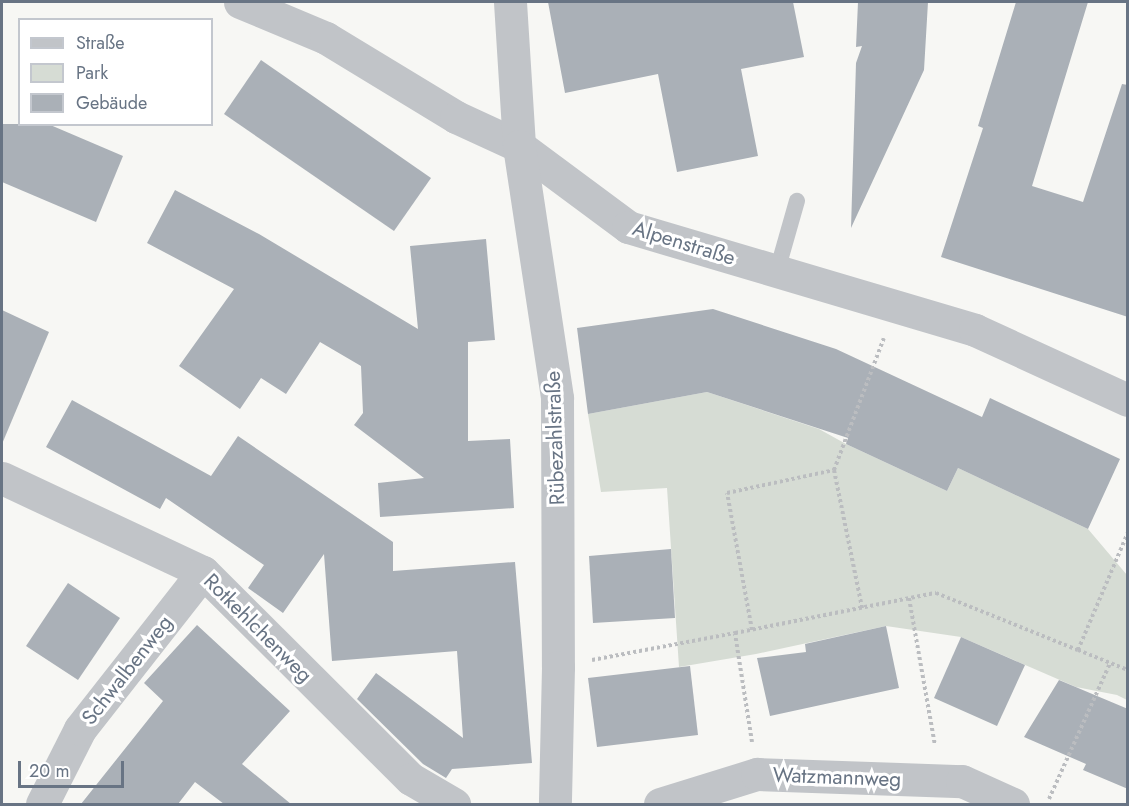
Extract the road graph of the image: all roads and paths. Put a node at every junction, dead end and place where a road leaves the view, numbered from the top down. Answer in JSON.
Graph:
{"nodes":[{"id":1,"x":240,"y":2,"type":"edge"},
{"id":2,"x":510,"y":2,"type":"edge"},
{"id":3,"x":519,"y":146,"type":"junction"},
{"id":4,"x":797,"y":201,"type":"dead end"},
{"id":5,"x":777,"y":271,"type":"junction"},
{"id":6,"x":897,"y":307,"type":"junction"},
{"id":7,"x":1128,"y":400,"type":"edge"},
{"id":8,"x":834,"y":470,"type":"junction"},
{"id":9,"x":2,"y":478,"type":"edge"},
{"id":10,"x":1128,"y":532,"type":"edge"},
{"id":11,"x":203,"y":572,"type":"junction"},
{"id":12,"x":909,"y":598,"type":"junction"},
{"id":13,"x":862,"y":608,"type":"junction"},
{"id":14,"x":752,"y":630,"type":"junction"},
{"id":15,"x":735,"y":633,"type":"junction"},
{"id":16,"x":1078,"y":650,"type":"junction"},
{"id":17,"x":1110,"y":663,"type":"junction"},
{"id":18,"x":558,"y":667,"type":"junction"},
{"id":19,"x":1128,"y":670,"type":"edge"},
{"id":20,"x":757,"y":774,"type":"junction"},
{"id":21,"x":942,"y":780,"type":"junction"},
{"id":22,"x":42,"y":804,"type":"edge"},
{"id":23,"x":454,"y":804,"type":"edge"},
{"id":24,"x":555,"y":804,"type":"edge"},
{"id":25,"x":660,"y":804,"type":"edge"},
{"id":26,"x":1013,"y":804,"type":"edge"},
{"id":27,"x":1046,"y":804,"type":"edge"}],
"edges":[{"from":1,"to":3,"type":"street","name":"Alpenstraße"},
{"from":2,"to":3,"type":"street","name":"Rübezahlstraße"},
{"from":3,"to":5,"type":"street","name":"Alpenstraße"},
{"from":3,"to":18,"type":"street","name":"Rübezahlstraße"},
{"from":4,"to":5,"type":"lane"},
{"from":5,"to":6,"type":"street","name":"Alpenstraße"},
{"from":6,"to":7,"type":"street","name":"Alpenstraße"},
{"from":6,"to":8,"type":"path"},
{"from":8,"to":13,"type":"path"},
{"from":8,"to":14,"type":"path"},
{"from":9,"to":11,"type":"street","name":"Rotkehlchenweg"},
{"from":10,"to":16,"type":"path"},
{"from":11,"to":22,"type":"street","name":"Schwalbenweg"},
{"from":11,"to":23,"type":"street","name":"Rotkehlchenweg"},
{"from":12,"to":13,"type":"path"},
{"from":12,"to":16,"type":"path"},
{"from":12,"to":21,"type":"path"},
{"from":13,"to":14,"type":"path"},
{"from":14,"to":15,"type":"path"},
{"from":15,"to":18,"type":"path"},
{"from":15,"to":20,"type":"path"},
{"from":16,"to":17,"type":"path"},
{"from":17,"to":19,"type":"path"},
{"from":17,"to":27,"type":"path"},
{"from":18,"to":24,"type":"street","name":"Rübezahlstraße"},
{"from":20,"to":21,"type":"street","name":"Watzmannweg"},
{"from":20,"to":25,"type":"street","name":"Watzmannweg"},
{"from":21,"to":26,"type":"street","name":"Watzmannweg"}]}
